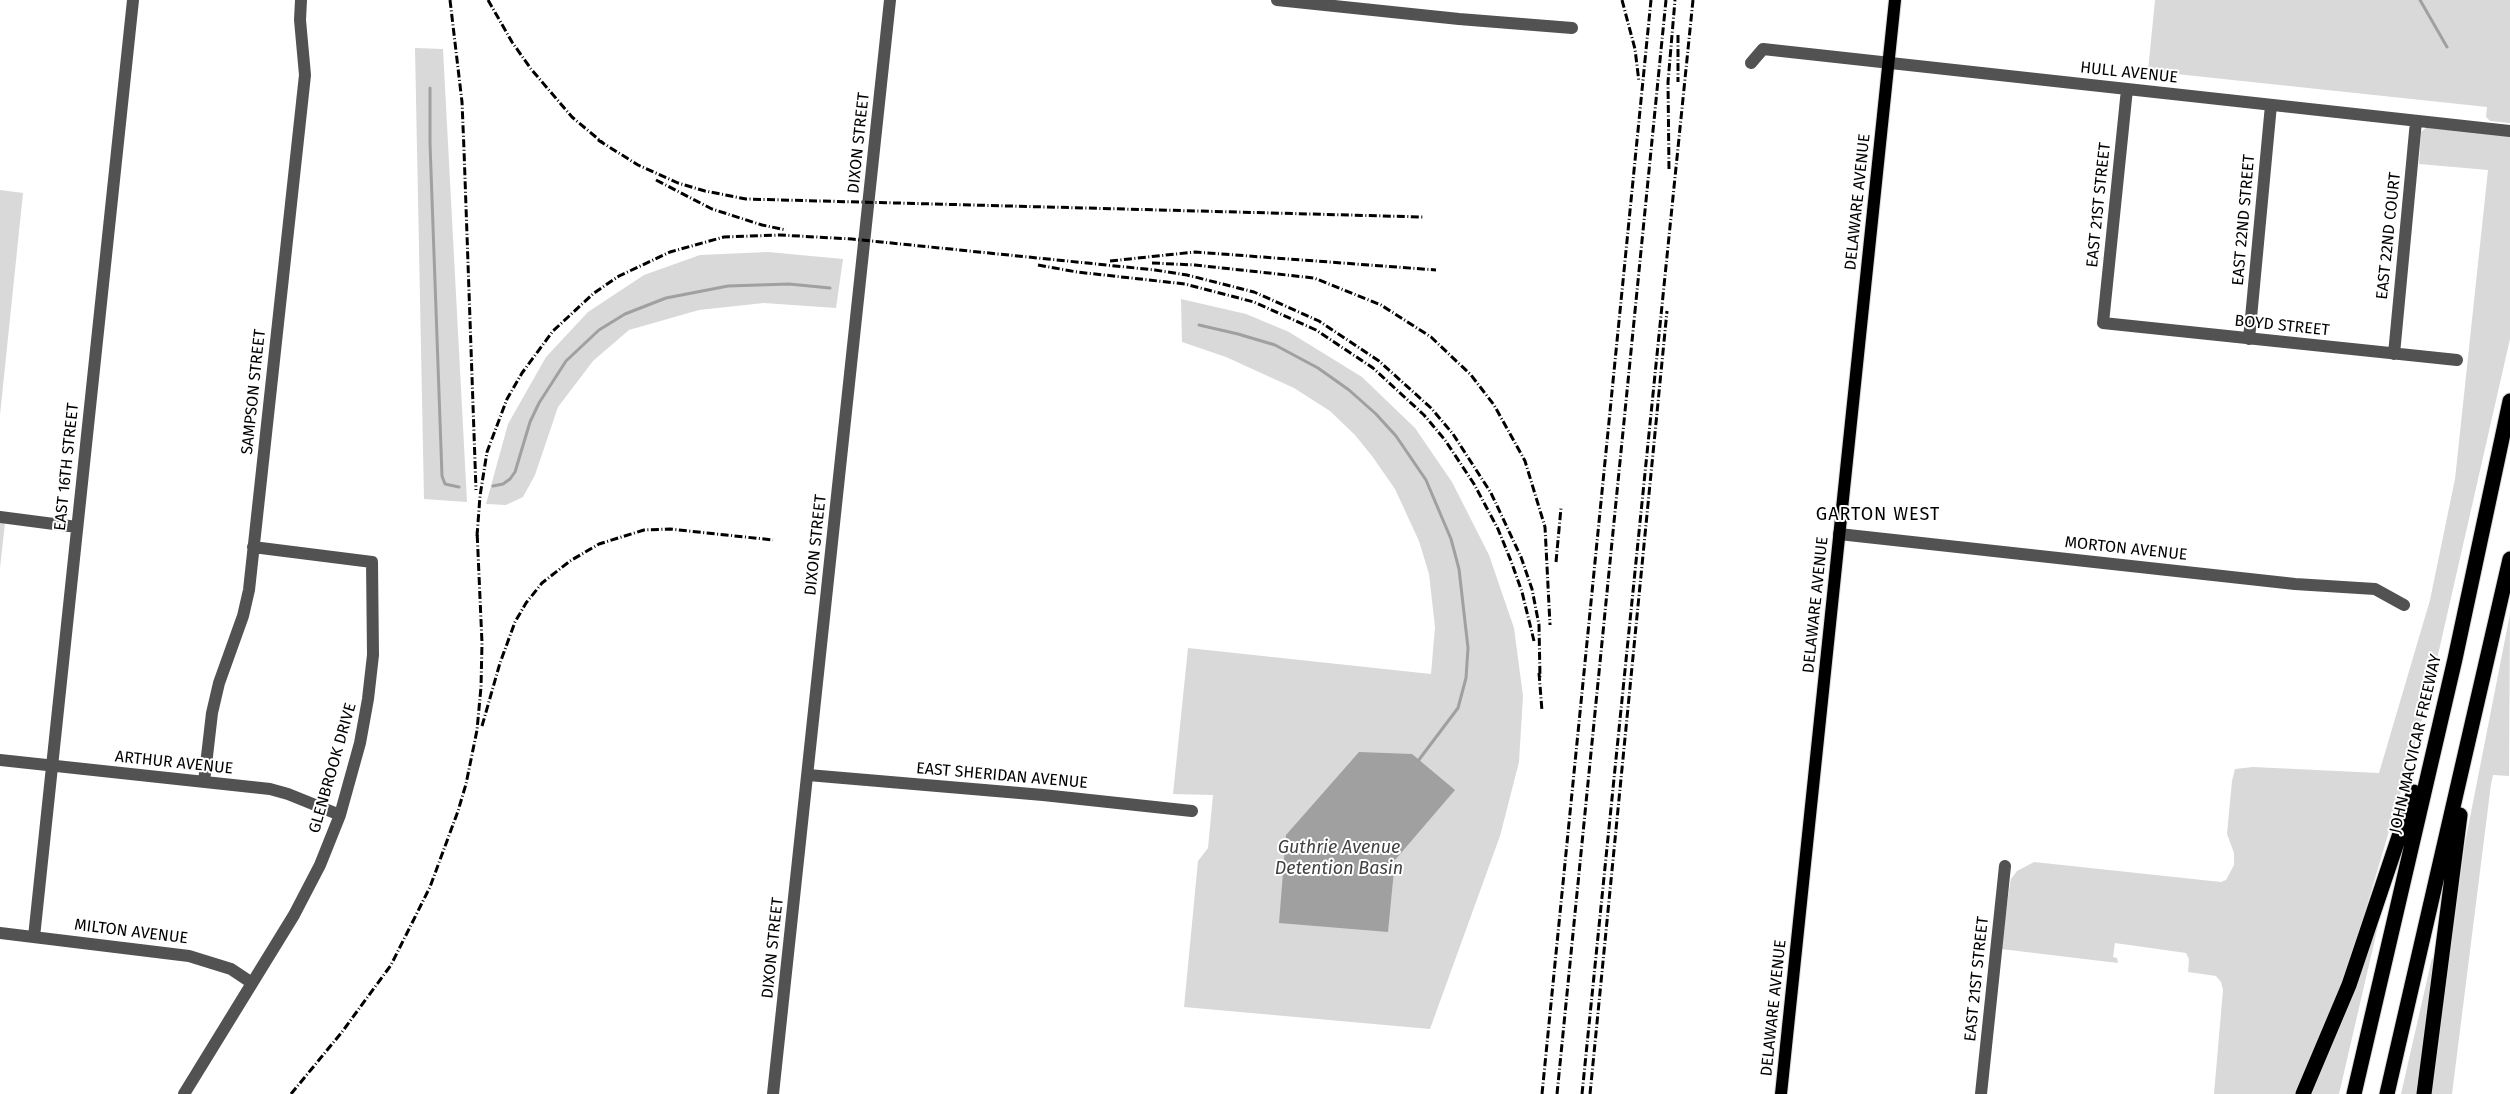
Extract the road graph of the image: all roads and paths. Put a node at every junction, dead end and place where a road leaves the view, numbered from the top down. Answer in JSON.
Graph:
{"nodes":[{"id":1,"x":133,"y":0,"type":"edge"},
{"id":2,"x":301,"y":0,"type":"edge"},
{"id":3,"x":890,"y":0,"type":"edge"},
{"id":4,"x":1277,"y":0,"type":"edge"},
{"id":5,"x":1895,"y":0,"type":"edge"},
{"id":6,"x":1572,"y":28,"type":"dead end"},
{"id":7,"x":1751,"y":63,"type":"dead end"},
{"id":8,"x":1889,"y":63,"type":"junction"},
{"id":9,"x":2127,"y":89,"type":"junction"},
{"id":10,"x":2271,"y":105,"type":"junction"},
{"id":11,"x":2416,"y":121,"type":"junction"},
{"id":12,"x":2510,"y":131,"type":"edge"},
{"id":13,"x":2103,"y":323,"type":"joint"},
{"id":14,"x":2249,"y":339,"type":"junction"},
{"id":15,"x":2394,"y":354,"type":"junction"},
{"id":16,"x":2458,"y":360,"type":"dead end"},
{"id":17,"x":2510,"y":402,"type":"edge"},
{"id":18,"x":0,"y":517,"type":"edge"},
{"id":19,"x":77,"y":527,"type":"junction"},
{"id":20,"x":1839,"y":534,"type":"junction"},
{"id":21,"x":253,"y":547,"type":"junction"},
{"id":22,"x":2510,"y":559,"type":"edge"},
{"id":23,"x":2404,"y":605,"type":"dead end"},
{"id":24,"x":2437,"y":727,"type":"junction"},
{"id":25,"x":2471,"y":736,"type":"junction"},
{"id":26,"x":0,"y":760,"type":"edge"},
{"id":27,"x":52,"y":766,"type":"junction"},
{"id":28,"x":808,"y":775,"type":"junction"},
{"id":29,"x":204,"y":782,"type":"junction"},
{"id":30,"x":1192,"y":811,"type":"dead end"},
{"id":31,"x":340,"y":815,"type":"junction"},
{"id":32,"x":2005,"y":866,"type":"dead end"},
{"id":33,"x":0,"y":933,"type":"edge"},
{"id":34,"x":34,"y":937,"type":"junction"},
{"id":35,"x":252,"y":983,"type":"junction"},
{"id":36,"x":184,"y":1094,"type":"edge"},
{"id":37,"x":773,"y":1094,"type":"edge"},
{"id":38,"x":1781,"y":1094,"type":"edge"},
{"id":39,"x":1981,"y":1094,"type":"edge"},
{"id":40,"x":2303,"y":1094,"type":"edge"},
{"id":41,"x":2354,"y":1094,"type":"edge"},
{"id":42,"x":2387,"y":1094,"type":"edge"},
{"id":43,"x":2424,"y":1094,"type":"edge"}],
"edges":[{"from":1,"to":19,"type":"street","name":"EAST 16TH STREET"},
{"from":2,"to":21,"type":"street","name":"SAMPSON STREET"},
{"from":3,"to":28,"type":"street","name":"DIXON STREET"},
{"from":4,"to":6,"type":"street"},
{"from":5,"to":8,"type":"main road","name":"DELAWARE AVENUE"},
{"from":7,"to":8,"type":"street","name":"HULL AVENUE"},
{"from":8,"to":9,"type":"street","name":"HULL AVENUE"},
{"from":8,"to":20,"type":"main road","name":"DELAWARE AVENUE"},
{"from":9,"to":10,"type":"street","name":"HULL AVENUE"},
{"from":9,"to":13,"type":"street","name":"EAST 21ST STREET"},
{"from":10,"to":11,"type":"street","name":"HULL AVENUE"},
{"from":10,"to":14,"type":"street","name":"EAST 22ND STREET"},
{"from":11,"to":12,"type":"street","name":"HULL AVENUE"},
{"from":11,"to":15,"type":"street","name":"EAST 22ND COURT"},
{"from":13,"to":14,"type":"street","name":"BOYD STREET"},
{"from":14,"to":15,"type":"street","name":"BOYD STREET"},
{"from":15,"to":16,"type":"street","name":"BOYD STREET"},
{"from":17,"to":24,"type":"highway","name":"JOHN MACVICAR FREEWAY"},
{"from":18,"to":19,"type":"street"},
{"from":19,"to":27,"type":"street","name":"EAST 16TH STREET"},
{"from":20,"to":23,"type":"street","name":"MORTON AVENUE"},
{"from":20,"to":38,"type":"main road","name":"DELAWARE AVENUE"},
{"from":21,"to":29,"type":"street","name":"SAMPSON STREET"},
{"from":21,"to":31,"type":"street","name":"GLENBROOK DRIVE"},
{"from":22,"to":25,"type":"highway"},
{"from":24,"to":40,"type":"highway"},
{"from":24,"to":41,"type":"highway","name":"JOHN MACVICAR FREEWAY"},
{"from":25,"to":42,"type":"highway"},
{"from":25,"to":43,"type":"highway"},
{"from":26,"to":27,"type":"street","name":"ARTHUR AVENUE"},
{"from":27,"to":29,"type":"street","name":"ARTHUR AVENUE"},
{"from":27,"to":34,"type":"street","name":"EAST 16TH STREET"},
{"from":28,"to":30,"type":"street","name":"EAST SHERIDAN AVENUE"},
{"from":28,"to":37,"type":"street","name":"DIXON STREET"},
{"from":29,"to":31,"type":"street","name":"ARTHUR AVENUE"},
{"from":31,"to":35,"type":"street","name":"GLENBROOK DRIVE"},
{"from":32,"to":39,"type":"street","name":"EAST 21ST STREET"},
{"from":33,"to":34,"type":"street","name":"MILTON AVENUE"},
{"from":34,"to":35,"type":"street","name":"MILTON AVENUE"},
{"from":35,"to":36,"type":"street","name":"GLENBROOK DRIVE"}]}
